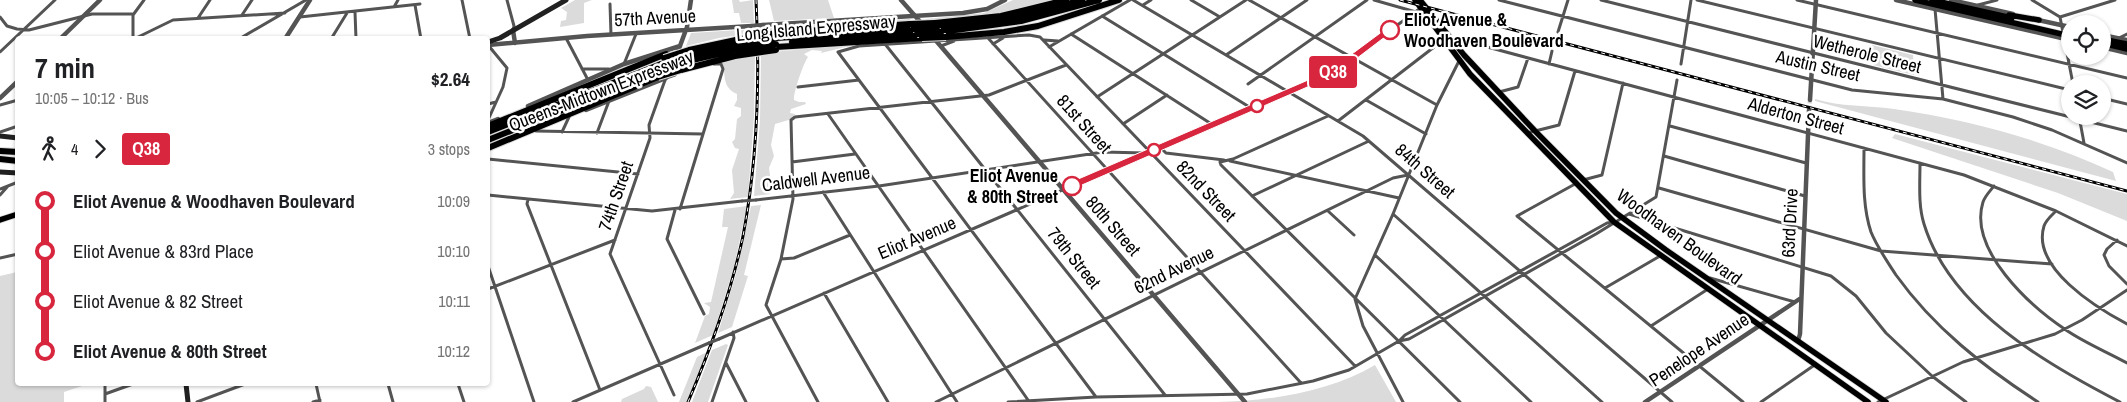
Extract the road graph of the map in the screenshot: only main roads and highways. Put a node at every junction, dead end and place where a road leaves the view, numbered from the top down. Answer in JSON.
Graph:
{"nodes":[{"id":1,"x":566,"y":0,"type":"edge"},
{"id":2,"x":1066,"y":0,"type":"edge"},
{"id":3,"x":1082,"y":0,"type":"edge"},
{"id":4,"x":1099,"y":0,"type":"edge"},
{"id":5,"x":1119,"y":0,"type":"edge"},
{"id":6,"x":1415,"y":0,"type":"edge"},
{"id":7,"x":1422,"y":0,"type":"edge"},
{"id":8,"x":1915,"y":0,"type":"edge"},
{"id":9,"x":1932,"y":0,"type":"edge"},
{"id":10,"x":1977,"y":8,"type":"junction"},
{"id":11,"x":1420,"y":9,"type":"junction"},
{"id":12,"x":1434,"y":18,"type":"junction"},
{"id":13,"x":2039,"y":20,"type":"road end"},
{"id":14,"x":938,"y":27,"type":"junction"},
{"id":15,"x":915,"y":31,"type":"junction"},
{"id":16,"x":2061,"y":31,"type":"edge"},
{"id":17,"x":2061,"y":32,"type":"edge"},
{"id":18,"x":981,"y":34,"type":"junction"},
{"id":19,"x":1449,"y":41,"type":"junction"},
{"id":20,"x":2111,"y":41,"type":"edge"},
{"id":21,"x":776,"y":42,"type":"junction"},
{"id":22,"x":490,"y":44,"type":"edge"},
{"id":23,"x":2127,"y":44,"type":"edge"},
{"id":24,"x":736,"y":47,"type":"junction"},
{"id":25,"x":2111,"y":48,"type":"edge"},
{"id":26,"x":2127,"y":51,"type":"edge"},
{"id":27,"x":664,"y":59,"type":"junction"},
{"id":28,"x":686,"y":59,"type":"junction"},
{"id":29,"x":657,"y":73,"type":"junction"},
{"id":30,"x":490,"y":122,"type":"edge"},
{"id":31,"x":490,"y":131,"type":"edge"},
{"id":32,"x":0,"y":136,"type":"edge"},
{"id":33,"x":15,"y":138,"type":"edge"},
{"id":34,"x":490,"y":139,"type":"edge"},
{"id":35,"x":490,"y":148,"type":"edge"},
{"id":36,"x":0,"y":151,"type":"edge"},
{"id":37,"x":15,"y":152,"type":"edge"},
{"id":38,"x":0,"y":159,"type":"edge"},
{"id":39,"x":15,"y":161,"type":"edge"},
{"id":40,"x":0,"y":172,"type":"edge"},
{"id":41,"x":15,"y":173,"type":"edge"},
{"id":42,"x":15,"y":215,"type":"edge"},
{"id":43,"x":0,"y":220,"type":"edge"},
{"id":44,"x":186,"y":386,"type":"edge"},
{"id":45,"x":1882,"y":401,"type":"edge"},
{"id":46,"x":188,"y":402,"type":"edge"},
{"id":47,"x":1868,"y":402,"type":"edge"}],
"edges":[{"from":1,"to":22,"type":"main road"},
{"from":2,"to":14,"type":"highway"},
{"from":3,"to":14,"type":"highway","name":"Long Island Expressway"},
{"from":4,"to":14,"type":"highway","name":"Long Island Expressway"},
{"from":4,"to":18,"type":"highway"},
{"from":5,"to":18,"type":"highway"},
{"from":6,"to":11,"type":"main road","name":"Woodhaven Boulevard"},
{"from":7,"to":11,"type":"main road","name":"Woodhaven Boulevard"},
{"from":7,"to":12,"type":"main road"},
{"from":8,"to":17,"type":"main road"},
{"from":9,"to":10,"type":"main road"},
{"from":10,"to":13,"type":"main road"},
{"from":10,"to":16,"type":"main road"},
{"from":11,"to":12,"type":"main road","name":"Woodhaven Boulevard"},
{"from":11,"to":19,"type":"main road","name":"Woodhaven Boulevard"},
{"from":12,"to":19,"type":"main road","name":"Woodhaven Boulevard"},
{"from":14,"to":15,"type":"highway","name":"Long Island Expressway","bridge":true},
{"from":14,"to":15,"type":"highway","bridge":true},
{"from":15,"to":18,"type":"highway","bridge":true},
{"from":15,"to":21,"type":"highway","name":"Long Island Expressway"},
{"from":15,"to":21,"type":"highway"},
{"from":15,"to":21,"type":"highway"},
{"from":19,"to":45,"type":"main road","name":"Woodhaven Boulevard"},
{"from":19,"to":47,"type":"main road","name":"Woodhaven Boulevard"},
{"from":20,"to":23,"type":"main road"},
{"from":21,"to":24,"type":"highway","bridge":true},
{"from":21,"to":24,"type":"highway","name":"Long Island Expressway","bridge":true},
{"from":24,"to":28,"type":"highway"},
{"from":24,"to":28,"type":"highway","name":"Long Island Expressway"},
{"from":24,"to":28,"type":"highway"},
{"from":25,"to":26,"type":"main road"},
{"from":27,"to":28,"type":"highway","name":"Long Island Expressway","bridge":true},
{"from":27,"to":28,"type":"highway","bridge":true},
{"from":27,"to":30,"type":"highway"},
{"from":27,"to":31,"type":"highway","name":"Long Island Expressway"},
{"from":28,"to":29,"type":"highway","bridge":true},
{"from":29,"to":34,"type":"highway"},
{"from":29,"to":35,"type":"highway"},
{"from":32,"to":33,"type":"main road"},
{"from":36,"to":37,"type":"highway"},
{"from":38,"to":39,"type":"highway"},
{"from":40,"to":41,"type":"main road"},
{"from":42,"to":43,"type":"main road"},
{"from":44,"to":46,"type":"main road"}]}
